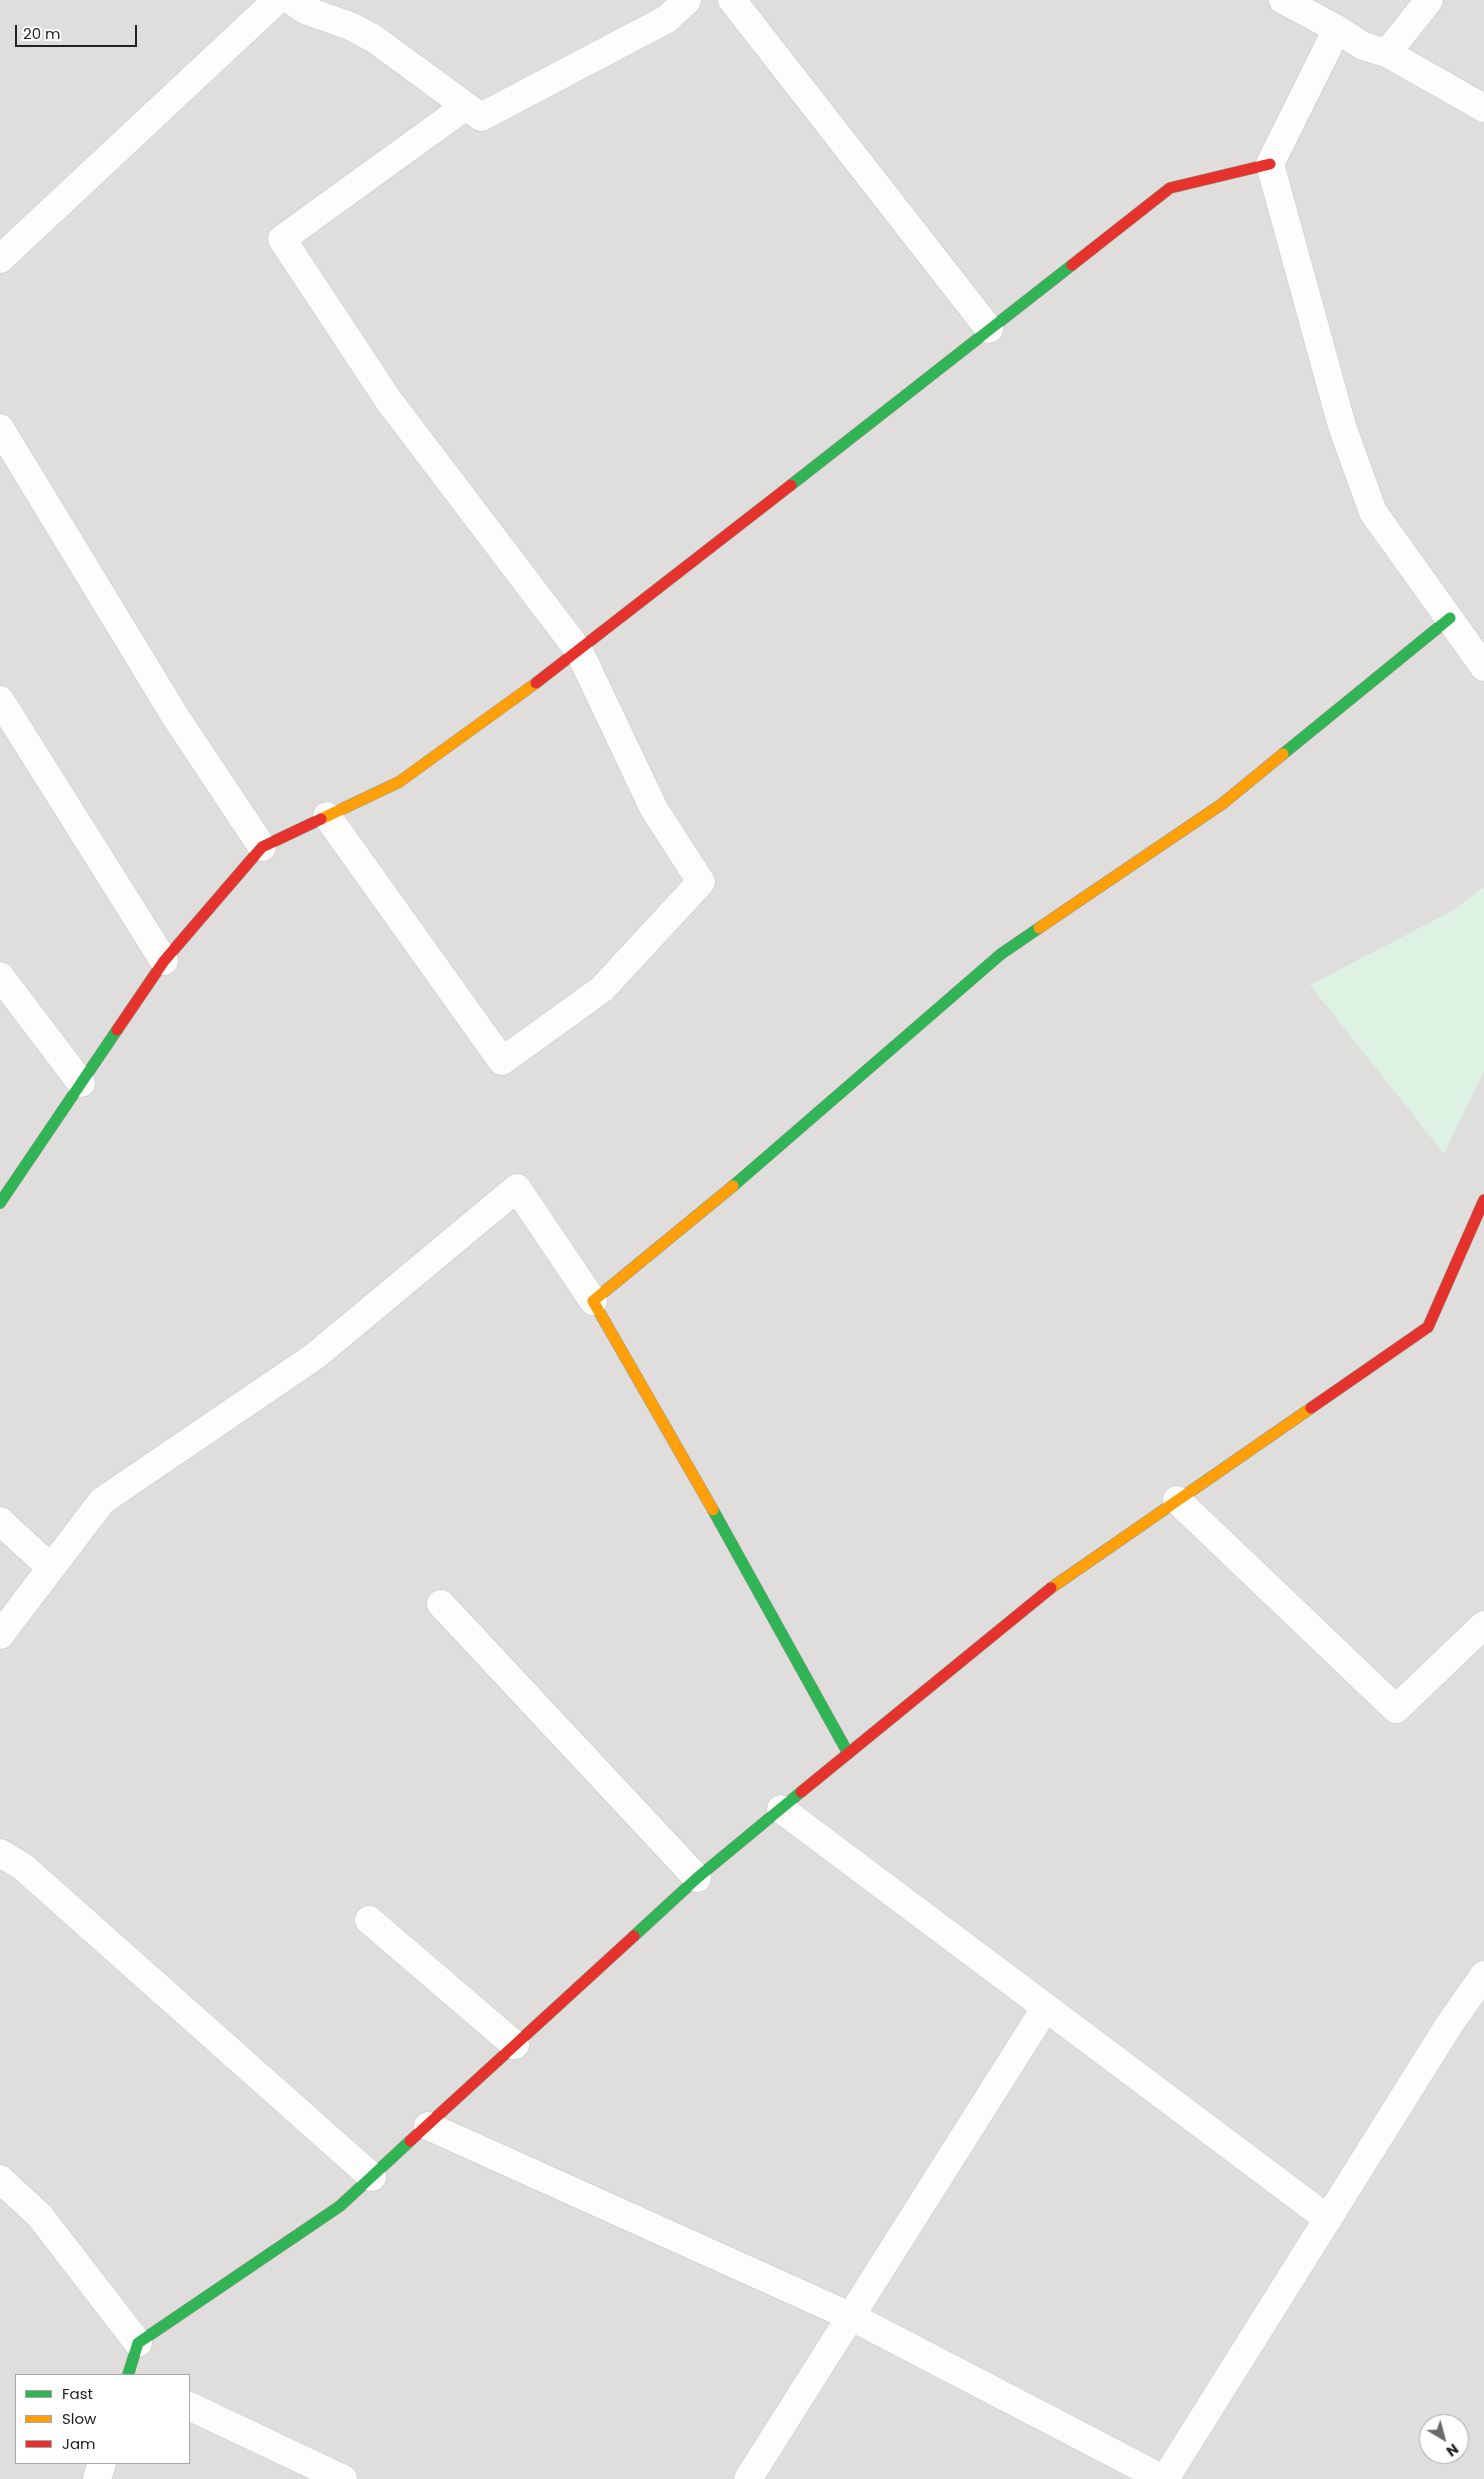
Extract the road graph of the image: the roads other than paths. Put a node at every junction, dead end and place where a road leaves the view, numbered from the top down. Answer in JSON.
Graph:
{"nodes":[{"id":1,"x":277,"y":0,"type":"edge"},
{"id":2,"x":291,"y":0,"type":"edge"},
{"id":3,"x":687,"y":0,"type":"edge"},
{"id":4,"x":732,"y":0,"type":"edge"},
{"id":5,"x":1283,"y":0,"type":"edge"},
{"id":6,"x":1429,"y":0,"type":"edge"},
{"id":7,"x":1337,"y":29,"type":"junction"},
{"id":8,"x":1387,"y":53,"type":"junction"},
{"id":9,"x":466,"y":106,"type":"junction"},
{"id":10,"x":1484,"y":108,"type":"edge"},
{"id":11,"x":1270,"y":164,"type":"junction"},
{"id":12,"x":0,"y":259,"type":"edge"},
{"id":13,"x":989,"y":329,"type":"junction"},
{"id":14,"x":0,"y":428,"type":"edge"},
{"id":15,"x":1450,"y":618,"type":"junction"},
{"id":16,"x":579,"y":651,"type":"junction"},
{"id":17,"x":1484,"y":666,"type":"edge"},
{"id":18,"x":0,"y":700,"type":"edge"},
{"id":19,"x":327,"y":816,"type":"junction"},
{"id":20,"x":262,"y":847,"type":"junction"},
{"id":21,"x":164,"y":962,"type":"junction"},
{"id":22,"x":0,"y":976,"type":"edge"},
{"id":23,"x":81,"y":1083,"type":"junction"},
{"id":24,"x":1484,"y":1200,"type":"edge"},
{"id":25,"x":0,"y":1203,"type":"edge"},
{"id":26,"x":593,"y":1301,"type":"junction"},
{"id":27,"x":1177,"y":1500,"type":"junction"},
{"id":28,"x":0,"y":1521,"type":"edge"},
{"id":29,"x":51,"y":1568,"type":"junction"},
{"id":30,"x":441,"y":1604,"type":"dead end"},
{"id":31,"x":1484,"y":1625,"type":"edge"},
{"id":32,"x":0,"y":1635,"type":"edge"},
{"id":33,"x":848,"y":1753,"type":"junction"},
{"id":34,"x":781,"y":1809,"type":"junction"},
{"id":35,"x":0,"y":1853,"type":"edge"},
{"id":36,"x":697,"y":1878,"type":"junction"},
{"id":37,"x":369,"y":1920,"type":"dead end"},
{"id":38,"x":1484,"y":1975,"type":"edge"},
{"id":39,"x":1046,"y":2007,"type":"junction"},
{"id":40,"x":515,"y":2045,"type":"junction"},
{"id":41,"x":428,"y":2126,"type":"junction"},
{"id":42,"x":372,"y":2177,"type":"junction"},
{"id":43,"x":0,"y":2179,"type":"edge"},
{"id":44,"x":1328,"y":2218,"type":"junction"},
{"id":45,"x":852,"y":2317,"type":"junction"},
{"id":46,"x":138,"y":2343,"type":"junction"},
{"id":47,"x":128,"y":2374,"type":"edge"},
{"id":48,"x":190,"y":2406,"type":"edge"},
{"id":49,"x":102,"y":2464,"type":"edge"},
{"id":50,"x":97,"y":2479,"type":"edge"},
{"id":51,"x":343,"y":2479,"type":"edge"},
{"id":52,"x":748,"y":2479,"type":"edge"},
{"id":53,"x":1164,"y":2479,"type":"edge"}],
"edges":[{"from":1,"to":12,"type":"street"},
{"from":2,"to":9,"type":"street"},
{"from":3,"to":9,"type":"street"},
{"from":4,"to":13,"type":"street"},
{"from":5,"to":7,"type":"street"},
{"from":6,"to":8,"type":"street"},
{"from":7,"to":8,"type":"street"},
{"from":7,"to":11,"type":"street"},
{"from":8,"to":10,"type":"street"},
{"from":9,"to":16,"type":"street"},
{"from":11,"to":13,"type":"street"},
{"from":11,"to":15,"type":"street"},
{"from":13,"to":16,"type":"street"},
{"from":14,"to":20,"type":"street"},
{"from":15,"to":17,"type":"street"},
{"from":15,"to":26,"type":"street"},
{"from":16,"to":19,"type":"street"},
{"from":16,"to":19,"type":"street"},
{"from":18,"to":21,"type":"street"},
{"from":19,"to":20,"type":"street"},
{"from":20,"to":21,"type":"street"},
{"from":21,"to":23,"type":"street"},
{"from":22,"to":23,"type":"street"},
{"from":23,"to":25,"type":"street"},
{"from":24,"to":27,"type":"street"},
{"from":26,"to":29,"type":"street"},
{"from":26,"to":33,"type":"street"},
{"from":27,"to":31,"type":"street"},
{"from":27,"to":33,"type":"street"},
{"from":28,"to":29,"type":"street"},
{"from":29,"to":32,"type":"street"},
{"from":30,"to":36,"type":"street"},
{"from":33,"to":34,"type":"street"},
{"from":34,"to":36,"type":"street"},
{"from":34,"to":39,"type":"street"},
{"from":35,"to":42,"type":"street"},
{"from":36,"to":40,"type":"street"},
{"from":37,"to":40,"type":"street"},
{"from":38,"to":44,"type":"street"},
{"from":39,"to":44,"type":"street"},
{"from":39,"to":45,"type":"street"},
{"from":40,"to":41,"type":"street"},
{"from":41,"to":42,"type":"street"},
{"from":41,"to":45,"type":"street"},
{"from":42,"to":46,"type":"street"},
{"from":43,"to":46,"type":"street"},
{"from":44,"to":53,"type":"street"},
{"from":45,"to":52,"type":"street"},
{"from":45,"to":53,"type":"street"},
{"from":46,"to":47,"type":"street"},
{"from":48,"to":51,"type":"street"},
{"from":49,"to":50,"type":"street"}]}
